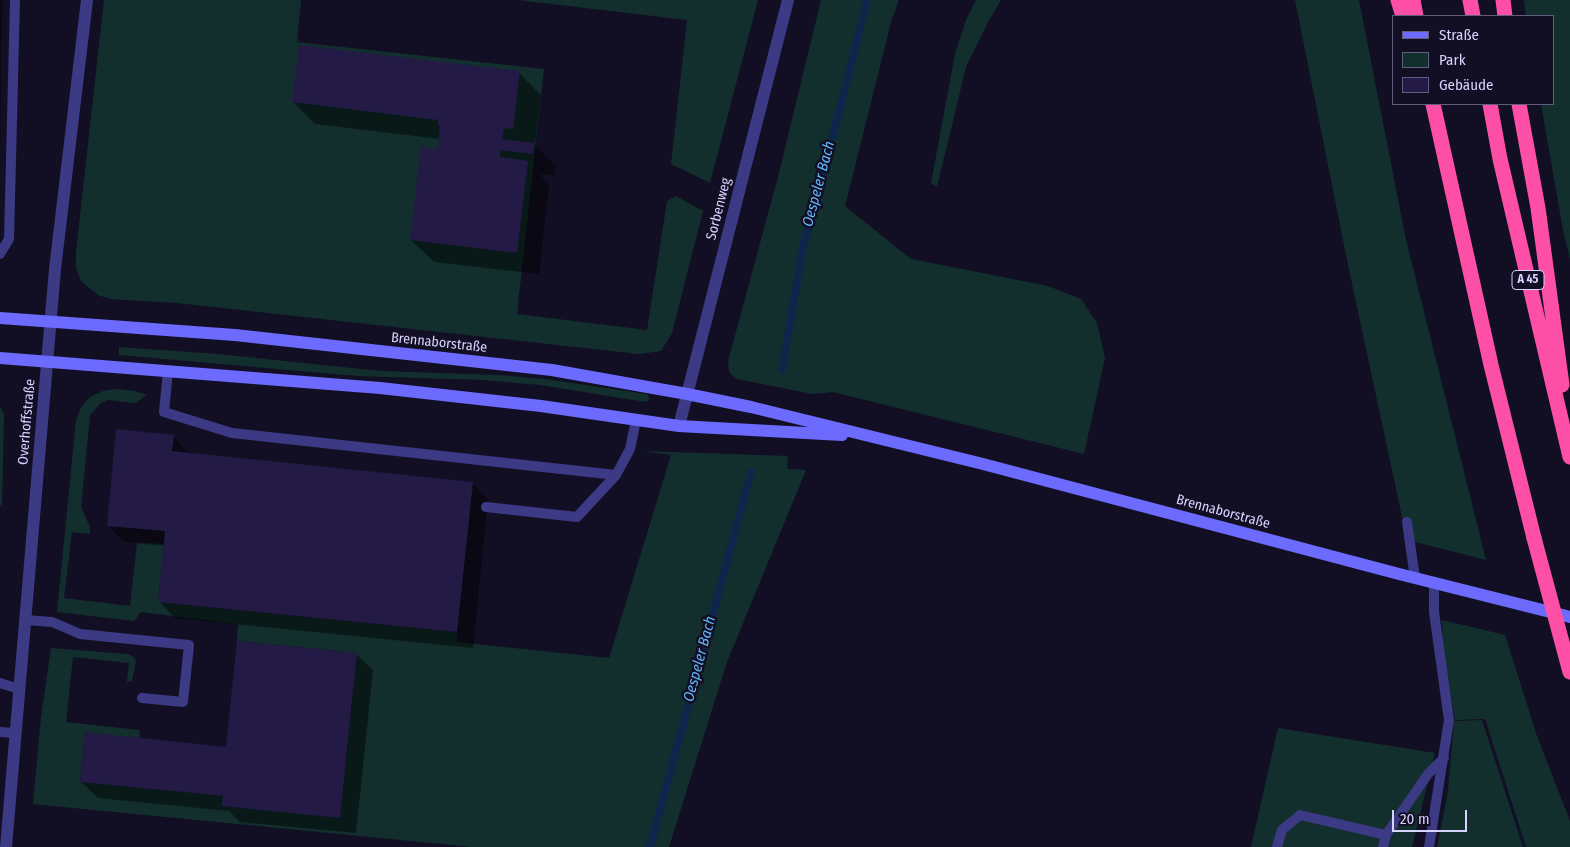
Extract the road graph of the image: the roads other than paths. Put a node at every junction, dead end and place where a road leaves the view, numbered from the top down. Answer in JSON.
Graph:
{"nodes":[{"id":1,"x":15,"y":0,"type":"edge"},
{"id":2,"x":87,"y":0,"type":"edge"},
{"id":3,"x":788,"y":0,"type":"edge"},
{"id":4,"x":1398,"y":0,"type":"edge"},
{"id":5,"x":1414,"y":0,"type":"edge"},
{"id":6,"x":1470,"y":0,"type":"edge"},
{"id":7,"x":1503,"y":0,"type":"edge"},
{"id":8,"x":1403,"y":15,"type":"edge"},
{"id":9,"x":1416,"y":15,"type":"edge"},
{"id":10,"x":1473,"y":15,"type":"edge"},
{"id":11,"x":1505,"y":15,"type":"edge"},
{"id":12,"x":1432,"y":105,"type":"edge"},
{"id":13,"x":1490,"y":105,"type":"edge"},
{"id":14,"x":1519,"y":105,"type":"edge"},
{"id":15,"x":0,"y":254,"type":"edge"},
{"id":16,"x":0,"y":318,"type":"edge"},
{"id":17,"x":51,"y":322,"type":"junction"},
{"id":18,"x":0,"y":358,"type":"edge"},
{"id":19,"x":47,"y":361,"type":"junction"},
{"id":20,"x":168,"y":371,"type":"junction"},
{"id":21,"x":687,"y":394,"type":"junction"},
{"id":22,"x":636,"y":420,"type":"junction"},
{"id":23,"x":678,"y":426,"type":"junction"},
{"id":24,"x":869,"y":436,"type":"junction"},
{"id":25,"x":1570,"y":456,"type":"edge"},
{"id":26,"x":616,"y":475,"type":"junction"},
{"id":27,"x":486,"y":507,"type":"dead end"},
{"id":28,"x":1407,"y":522,"type":"dead end"},
{"id":29,"x":1415,"y":578,"type":"junction"},
{"id":30,"x":1434,"y":583,"type":"junction"},
{"id":31,"x":1570,"y":617,"type":"edge"},
{"id":32,"x":26,"y":620,"type":"junction"},
{"id":33,"x":1570,"y":672,"type":"edge"},
{"id":34,"x":0,"y":683,"type":"edge"},
{"id":35,"x":19,"y":689,"type":"junction"},
{"id":36,"x":142,"y":698,"type":"dead end"},
{"id":37,"x":0,"y":732,"type":"edge"},
{"id":38,"x":15,"y":733,"type":"junction"},
{"id":39,"x":1444,"y":758,"type":"junction"},
{"id":40,"x":1386,"y":835,"type":"junction"},
{"id":41,"x":6,"y":847,"type":"edge"},
{"id":42,"x":1277,"y":847,"type":"edge"},
{"id":43,"x":1382,"y":847,"type":"edge"},
{"id":44,"x":1429,"y":847,"type":"edge"}],
"edges":[{"from":1,"to":15,"type":"lane"},
{"from":2,"to":17,"type":"street","name":"Overhoffstraße"},
{"from":3,"to":21,"type":"street","name":"Sorbenweg"},
{"from":4,"to":8,"type":"highway"},
{"from":5,"to":9,"type":"highway"},
{"from":6,"to":10,"type":"highway"},
{"from":7,"to":11,"type":"highway"},
{"from":12,"to":33,"type":"highway","bridge":true},
{"from":13,"to":25,"type":"highway","number":"A 45"},
{"from":14,"to":25,"type":"highway"},
{"from":16,"to":17,"type":"main road","name":"Brennaborstraße"},
{"from":17,"to":19,"type":"street","name":"Overhoffstraße"},
{"from":17,"to":21,"type":"main road","name":"Brennaborstraße"},
{"from":18,"to":19,"type":"main road","name":"Brennaborstraße"},
{"from":19,"to":20,"type":"main road","name":"Brennaborstraße"},
{"from":19,"to":32,"type":"street","name":"Overhoffstraße"},
{"from":20,"to":22,"type":"main road","name":"Brennaborstraße"},
{"from":20,"to":26,"type":"lane"},
{"from":21,"to":23,"type":"street","name":"Sorbenweg"},
{"from":21,"to":24,"type":"main road","name":"Brennaborstraße"},
{"from":22,"to":23,"type":"main road","name":"Brennaborstraße"},
{"from":22,"to":26,"type":"lane"},
{"from":23,"to":24,"type":"main road","name":"Brennaborstraße"},
{"from":24,"to":29,"type":"main road","name":"Brennaborstraße"},
{"from":26,"to":27,"type":"lane"},
{"from":28,"to":29,"type":"lane"},
{"from":29,"to":30,"type":"main road","name":"Brennaborstraße"},
{"from":30,"to":31,"type":"main road","name":"Brennaborstraße"},
{"from":30,"to":39,"type":"lane"},
{"from":32,"to":35,"type":"street","name":"Overhoffstraße"},
{"from":32,"to":36,"type":"lane"},
{"from":34,"to":35,"type":"lane"},
{"from":35,"to":38,"type":"street","name":"Overhoffstraße"},
{"from":37,"to":38,"type":"lane"},
{"from":38,"to":41,"type":"street","name":"Overhoffstraße"},
{"from":39,"to":40,"type":"lane"},
{"from":39,"to":44,"type":"lane"},
{"from":40,"to":42,"type":"lane"},
{"from":40,"to":43,"type":"lane"}]}
